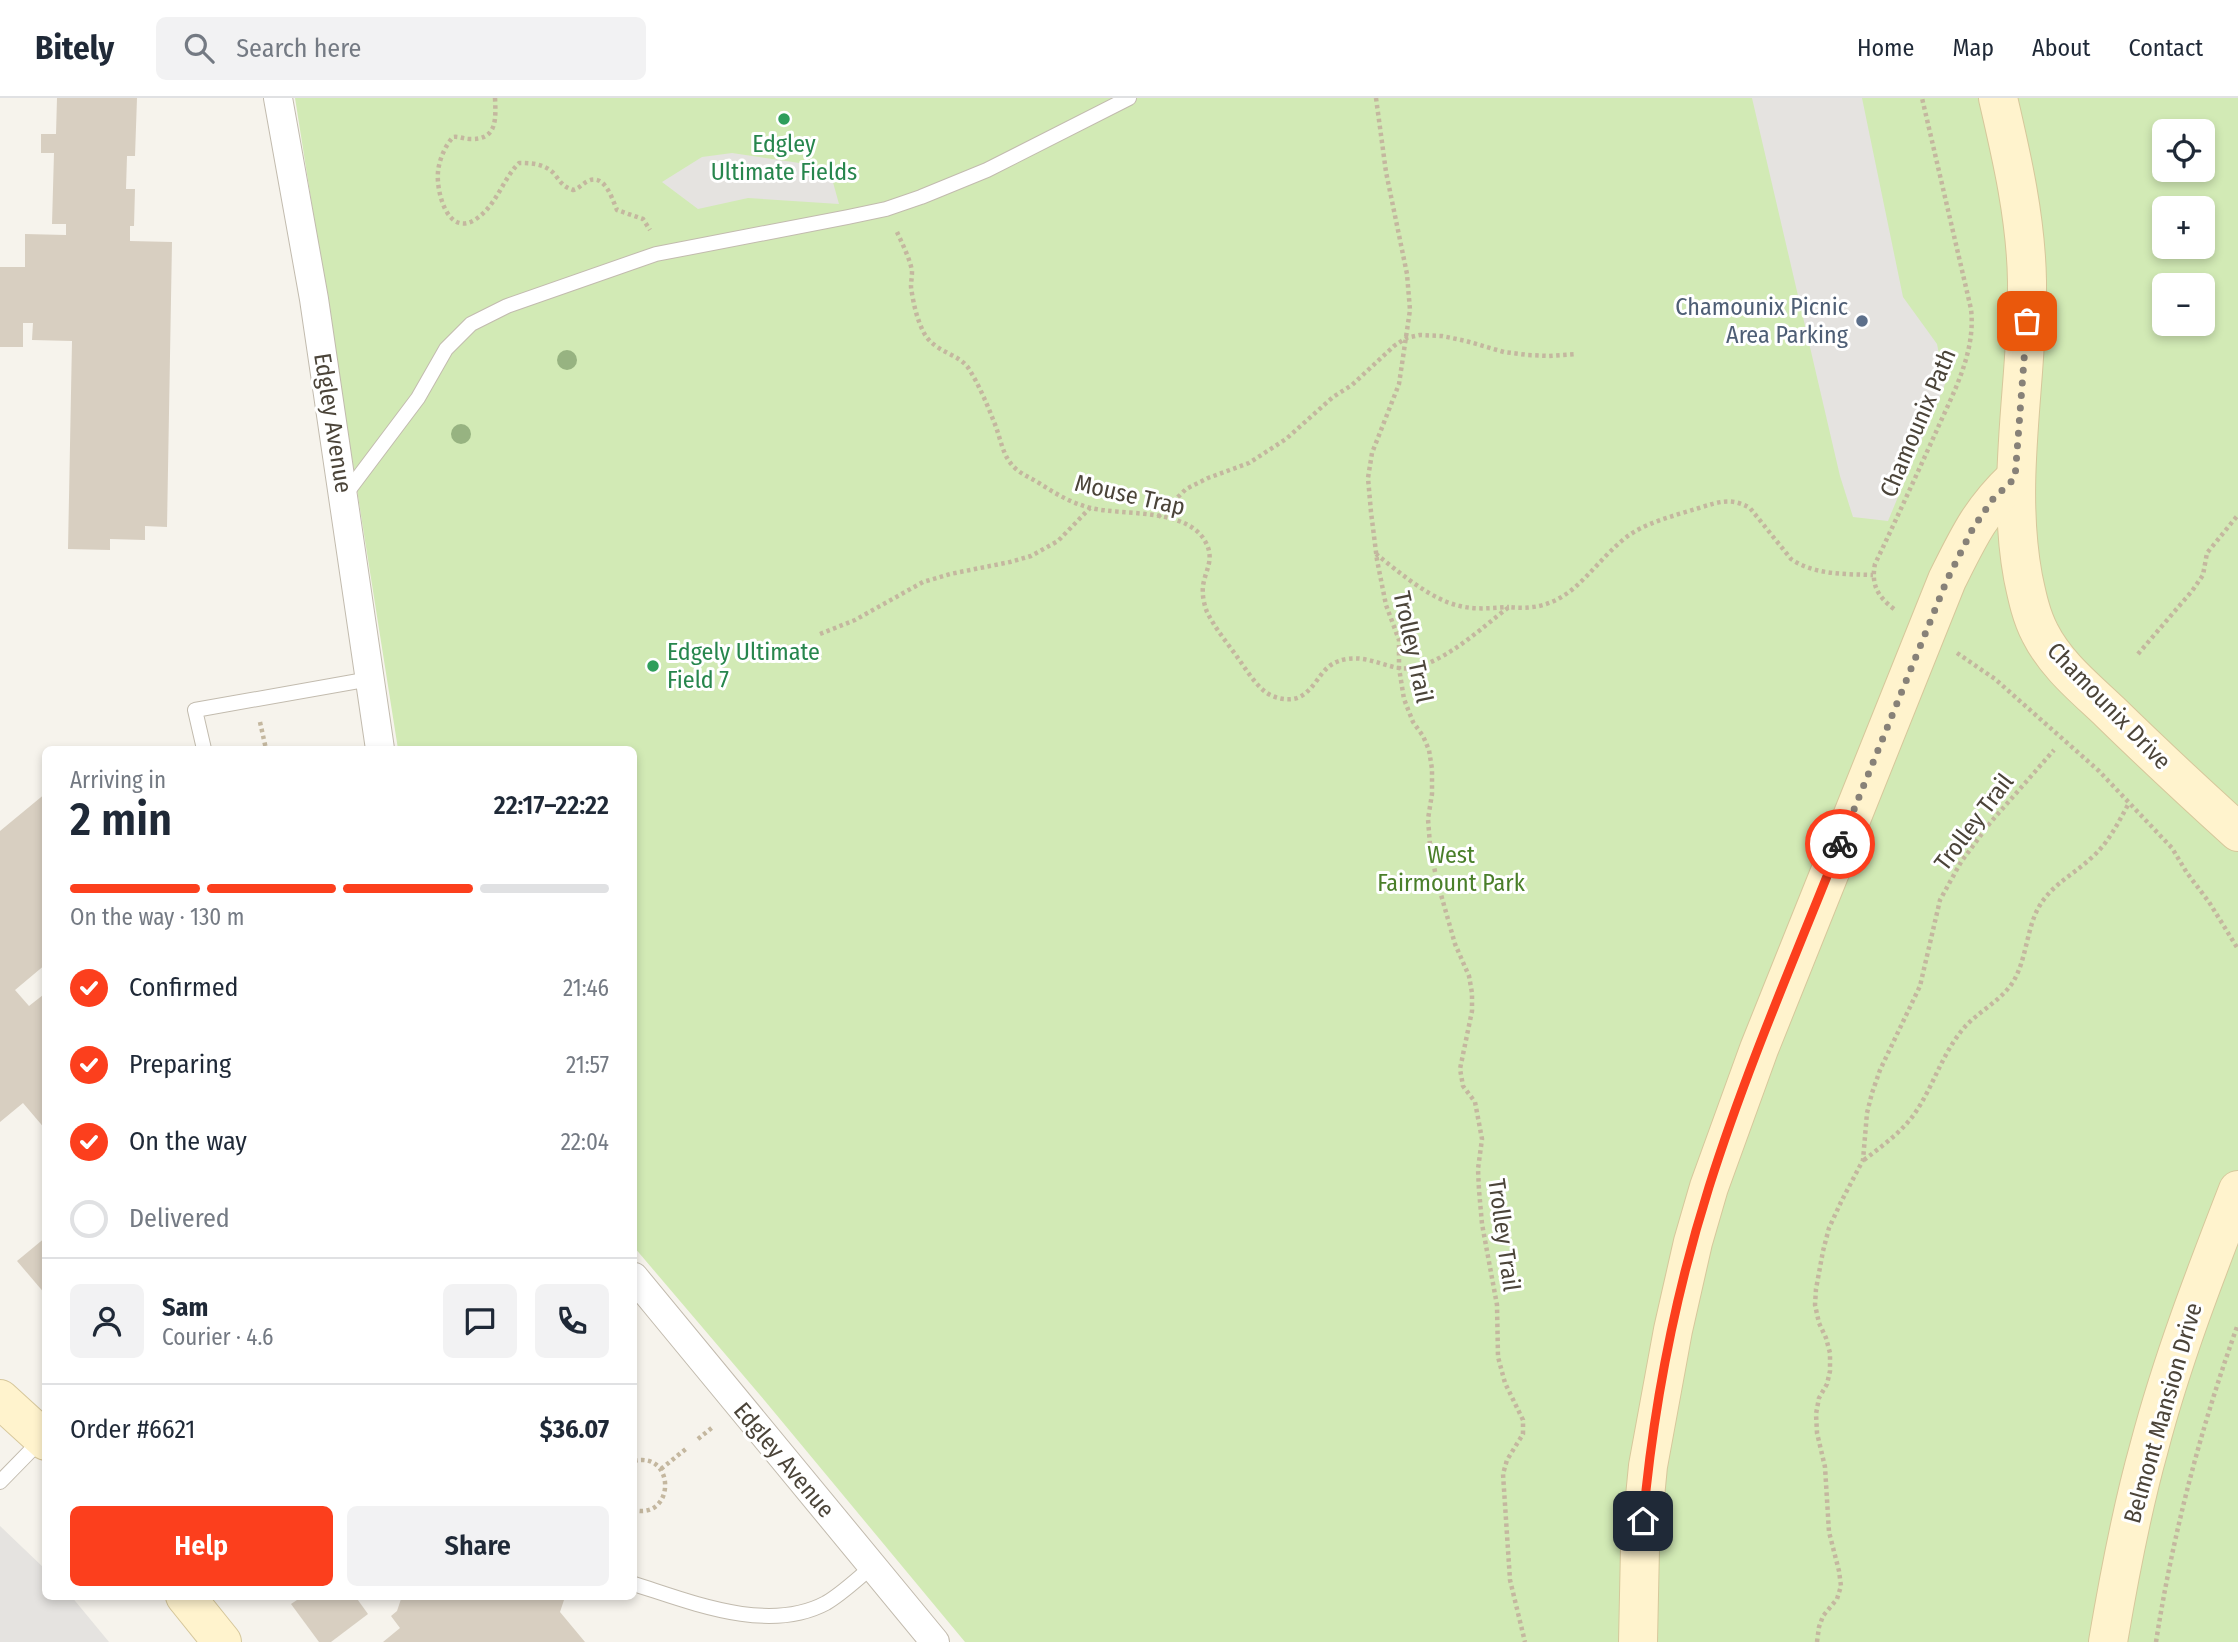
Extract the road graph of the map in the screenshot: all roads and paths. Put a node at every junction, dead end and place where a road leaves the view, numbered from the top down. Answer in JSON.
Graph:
{"nodes":[{"id":1,"x":278,"y":98,"type":"edge"},
{"id":2,"x":495,"y":98,"type":"edge"},
{"id":3,"x":1129,"y":98,"type":"edge"},
{"id":4,"x":1376,"y":98,"type":"edge"},
{"id":5,"x":1922,"y":98,"type":"edge"},
{"id":6,"x":1998,"y":98,"type":"edge"},
{"id":7,"x":886,"y":209,"type":"junction"},
{"id":8,"x":656,"y":254,"type":"junction"},
{"id":9,"x":1406,"y":338,"type":"junction"},
{"id":10,"x":1577,"y":354,"type":"dead end"},
{"id":11,"x":2015,"y":478,"type":"junction"},
{"id":12,"x":344,"y":496,"type":"junction"},
{"id":13,"x":1090,"y":508,"type":"junction"},
{"id":14,"x":2238,"y":515,"type":"edge"},
{"id":15,"x":1158,"y":517,"type":"junction"},
{"id":16,"x":1376,"y":553,"type":"junction"},
{"id":17,"x":1873,"y":575,"type":"junction"},
{"id":18,"x":1509,"y":607,"type":"junction"},
{"id":19,"x":1900,"y":614,"type":"dead end"},
{"id":20,"x":820,"y":634,"type":"dead end"},
{"id":21,"x":1951,"y":649,"type":"dead end"},
{"id":22,"x":2138,"y":654,"type":"dead end"},
{"id":23,"x":1399,"y":668,"type":"junction"},
{"id":24,"x":370,"y":679,"type":"junction"},
{"id":25,"x":260,"y":722,"type":"dead end"},
{"id":26,"x":203,"y":746,"type":"edge"},
{"id":27,"x":265,"y":746,"type":"edge"},
{"id":28,"x":380,"y":746,"type":"edge"},
{"id":29,"x":2054,"y":750,"type":"dead end"},
{"id":30,"x":2129,"y":803,"type":"junction"},
{"id":31,"x":2238,"y":832,"type":"edge"},
{"id":32,"x":2238,"y":949,"type":"edge"},
{"id":33,"x":1863,"y":1160,"type":"junction"},
{"id":34,"x":2238,"y":1190,"type":"edge"},
{"id":35,"x":637,"y":1281,"type":"edge"},
{"id":36,"x":2238,"y":1324,"type":"edge"},
{"id":37,"x":0,"y":1399,"type":"edge"},
{"id":38,"x":42,"y":1437,"type":"edge"},
{"id":39,"x":42,"y":1441,"type":"edge"},
{"id":40,"x":687,"y":1448,"type":"dead end"},
{"id":41,"x":637,"y":1460,"type":"edge"},
{"id":42,"x":661,"y":1469,"type":"junction"},
{"id":43,"x":0,"y":1482,"type":"edge"},
{"id":44,"x":637,"y":1511,"type":"edge"},
{"id":45,"x":873,"y":1566,"type":"junction"},
{"id":46,"x":637,"y":1585,"type":"edge"},
{"id":47,"x":188,"y":1600,"type":"edge"},
{"id":48,"x":222,"y":1642,"type":"edge"},
{"id":49,"x":935,"y":1642,"type":"edge"},
{"id":50,"x":1525,"y":1642,"type":"edge"},
{"id":51,"x":1638,"y":1642,"type":"edge"},
{"id":52,"x":1817,"y":1642,"type":"edge"},
{"id":53,"x":2108,"y":1642,"type":"edge"},
{"id":54,"x":2156,"y":1642,"type":"edge"}],
"edges":[{"from":1,"to":12,"type":"street","name":"Edgley Avenue"},
{"from":2,"to":8,"type":"path"},
{"from":3,"to":7,"type":"lane"},
{"from":4,"to":9,"type":"path","name":"Trolley Trail"},
{"from":5,"to":17,"type":"path","name":"Chamounix Path"},
{"from":6,"to":11,"type":"street","name":"Chamounix Drive"},
{"from":7,"to":8,"type":"lane"},
{"from":7,"to":13,"type":"path","name":"Mouse Trap"},
{"from":8,"to":12,"type":"lane"},
{"from":9,"to":10,"type":"path"},
{"from":9,"to":15,"type":"path"},
{"from":9,"to":16,"type":"path","name":"Trolley Trail"},
{"from":11,"to":31,"type":"street","name":"Chamounix Drive"},
{"from":11,"to":51,"type":"street"},
{"from":12,"to":24,"type":"street","name":"Edgley Avenue"},
{"from":13,"to":15,"type":"path","name":"Mouse Trap"},
{"from":13,"to":20,"type":"path"},
{"from":14,"to":22,"type":"path"},
{"from":15,"to":23,"type":"path","name":"Mouse Trap"},
{"from":16,"to":18,"type":"path"},
{"from":16,"to":23,"type":"path","name":"Trolley Trail"},
{"from":17,"to":18,"type":"path"},
{"from":17,"to":19,"type":"path"},
{"from":18,"to":23,"type":"path","name":"Mouse Trap"},
{"from":21,"to":30,"type":"path"},
{"from":23,"to":50,"type":"path","name":"Trolley Trail"},
{"from":24,"to":26,"type":"lane"},
{"from":24,"to":28,"type":"street","name":"Edgley Avenue"},
{"from":25,"to":27,"type":"path"},
{"from":29,"to":33,"type":"path","name":"Trolley Trail"},
{"from":30,"to":32,"type":"path"},
{"from":30,"to":33,"type":"path"},
{"from":33,"to":52,"type":"path","name":"Trolley Trail"},
{"from":34,"to":53,"type":"street","name":"Belmont Mansion Drive"},
{"from":35,"to":45,"type":"street","name":"Edgley Avenue"},
{"from":36,"to":54,"type":"path"},
{"from":37,"to":38,"type":"street"},
{"from":39,"to":43,"type":"lane"},
{"from":40,"to":42,"type":"path"},
{"from":41,"to":42,"type":"path"},
{"from":42,"to":44,"type":"path"},
{"from":45,"to":46,"type":"lane"},
{"from":45,"to":49,"type":"street","name":"Edgley Avenue"},
{"from":47,"to":48,"type":"street"}]}
